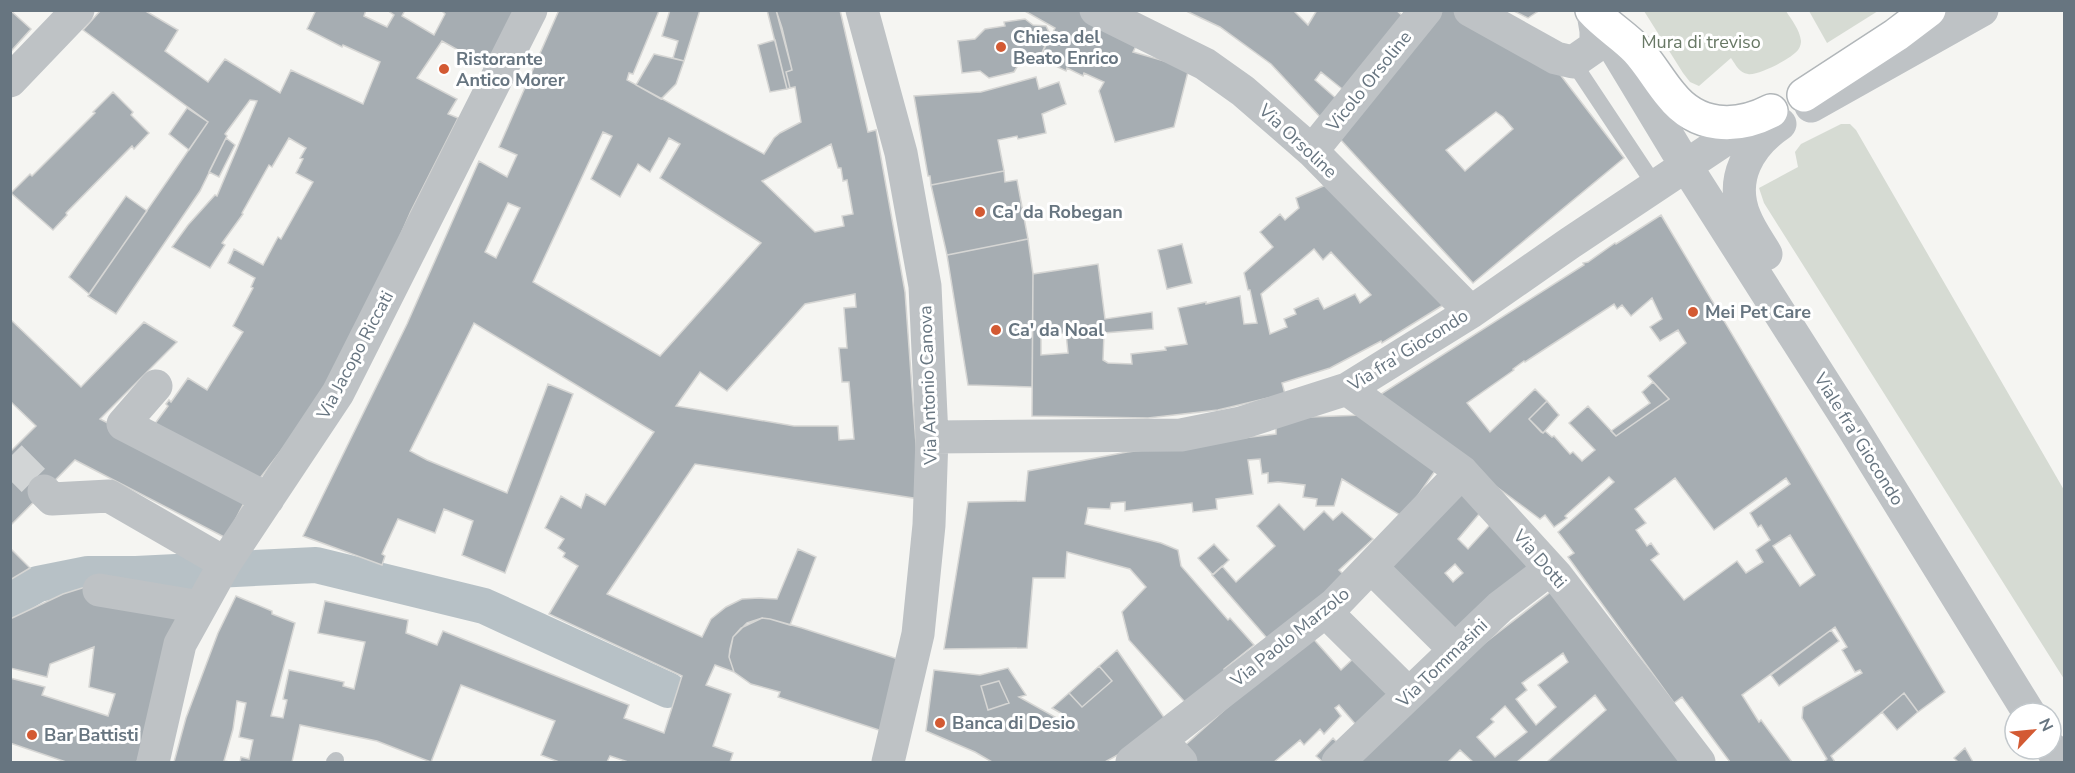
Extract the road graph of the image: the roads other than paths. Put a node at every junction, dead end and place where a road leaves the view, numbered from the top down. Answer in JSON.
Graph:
{"nodes":[{"id":1,"x":78,"y":10,"type":"edge"},
{"id":2,"x":531,"y":10,"type":"edge"},
{"id":3,"x":862,"y":10,"type":"edge"},
{"id":4,"x":1096,"y":10,"type":"edge"},
{"id":5,"x":1426,"y":10,"type":"edge"},
{"id":6,"x":1470,"y":10,"type":"edge"},
{"id":7,"x":1929,"y":10,"type":"edge"},
{"id":8,"x":1982,"y":10,"type":"edge"},
{"id":9,"x":1593,"y":12,"type":"edge"},
{"id":10,"x":1573,"y":62,"type":"junction"},
{"id":11,"x":10,"y":81,"type":"edge"},
{"id":12,"x":1770,"y":117,"type":"junction"},
{"id":13,"x":1312,"y":151,"type":"junction"},
{"id":14,"x":1686,"y":166,"type":"junction"},
{"id":15,"x":1656,"y":187,"type":"junction"},
{"id":16,"x":1471,"y":312,"type":"junction"},
{"id":17,"x":156,"y":386,"type":"dead end"},
{"id":18,"x":1347,"y":389,"type":"junction"},
{"id":19,"x":1853,"y":428,"type":"junction"},
{"id":20,"x":933,"y":437,"type":"junction"},
{"id":21,"x":1462,"y":472,"type":"junction"},
{"id":22,"x":44,"y":491,"type":"tunnel mouth"},
{"id":23,"x":268,"y":499,"type":"junction"},
{"id":24,"x":225,"y":563,"type":"junction"},
{"id":25,"x":1371,"y":567,"type":"junction"},
{"id":26,"x":1550,"y":569,"type":"junction"},
{"id":27,"x":99,"y":590,"type":"dead end"},
{"id":28,"x":200,"y":607,"type":"junction"},
{"id":29,"x":1326,"y":612,"type":"junction"},
{"id":30,"x":1455,"y":651,"type":"junction"},
{"id":31,"x":1409,"y":694,"type":"junction"},
{"id":32,"x":2022,"y":701,"type":"edge"},
{"id":33,"x":1171,"y":751,"type":"edge"},
{"id":34,"x":153,"y":762,"type":"edge"},
{"id":35,"x":888,"y":762,"type":"edge"},
{"id":36,"x":1132,"y":762,"type":"edge"},
{"id":37,"x":1338,"y":762,"type":"edge"},
{"id":38,"x":1699,"y":762,"type":"edge"}],
"edges":[{"from":1,"to":11,"type":"street"},
{"from":2,"to":23,"type":"street","name":"Via Jacopo Riccati"},
{"from":3,"to":20,"type":"street","name":"Via Antonio Canova"},
{"from":4,"to":13,"type":"street","name":"Via Orsoline"},
{"from":5,"to":13,"type":"street","name":"Vicolo Orsoline"},
{"from":6,"to":10,"type":"street"},
{"from":7,"to":8,"type":"street"},
{"from":9,"to":10,"type":"street"},
{"from":9,"to":12,"type":"street"},
{"from":9,"to":14,"type":"street","name":"Viale fra' Giocondo"},
{"from":10,"to":15,"type":"lane"},
{"from":12,"to":14,"type":"street","name":"Via fra' Giocondo"},
{"from":12,"to":19,"type":"street"},
{"from":13,"to":16,"type":"street","name":"Via Orsoline"},
{"from":14,"to":15,"type":"street","name":"Via fra' Giocondo"},
{"from":14,"to":19,"type":"street","name":"Viale fra' Giocondo"},
{"from":15,"to":16,"type":"street","name":"Via fra' Giocondo"},
{"from":16,"to":18,"type":"street","name":"Via fra' Giocondo"},
{"from":17,"to":23,"type":"street"},
{"from":18,"to":20,"type":"street","name":"Via fra' Giocondo"},
{"from":18,"to":21,"type":"street","name":"Via Dotti"},
{"from":19,"to":32,"type":"street","name":"Viale fra' Giocondo"},
{"from":20,"to":35,"type":"street","name":"Via Antonio Canova"},
{"from":21,"to":25,"type":"street","name":"Via Paolo Marzolo"},
{"from":21,"to":26,"type":"street","name":"Via Dotti"},
{"from":22,"to":24,"type":"street"},
{"from":23,"to":24,"type":"street","name":"Via Jacopo Riccati"},
{"from":24,"to":28,"type":"street","name":"Via Jacopo Riccati"},
{"from":25,"to":29,"type":"street","name":"Via Paolo Marzolo"},
{"from":25,"to":30,"type":"street"},
{"from":26,"to":30,"type":"street","name":"Via Tommasini"},
{"from":26,"to":38,"type":"street","name":"Via Dotti"},
{"from":27,"to":28,"type":"street"},
{"from":28,"to":34,"type":"street","name":"Via Jacopo Riccati"},
{"from":29,"to":31,"type":"street"},
{"from":29,"to":33,"type":"street","name":"Via Paolo Marzolo"},
{"from":30,"to":31,"type":"street","name":"Via Tommasini"},
{"from":31,"to":37,"type":"street","name":"Via Tommasini"},
{"from":33,"to":36,"type":"street","name":"Via Paolo Marzolo"}]}
